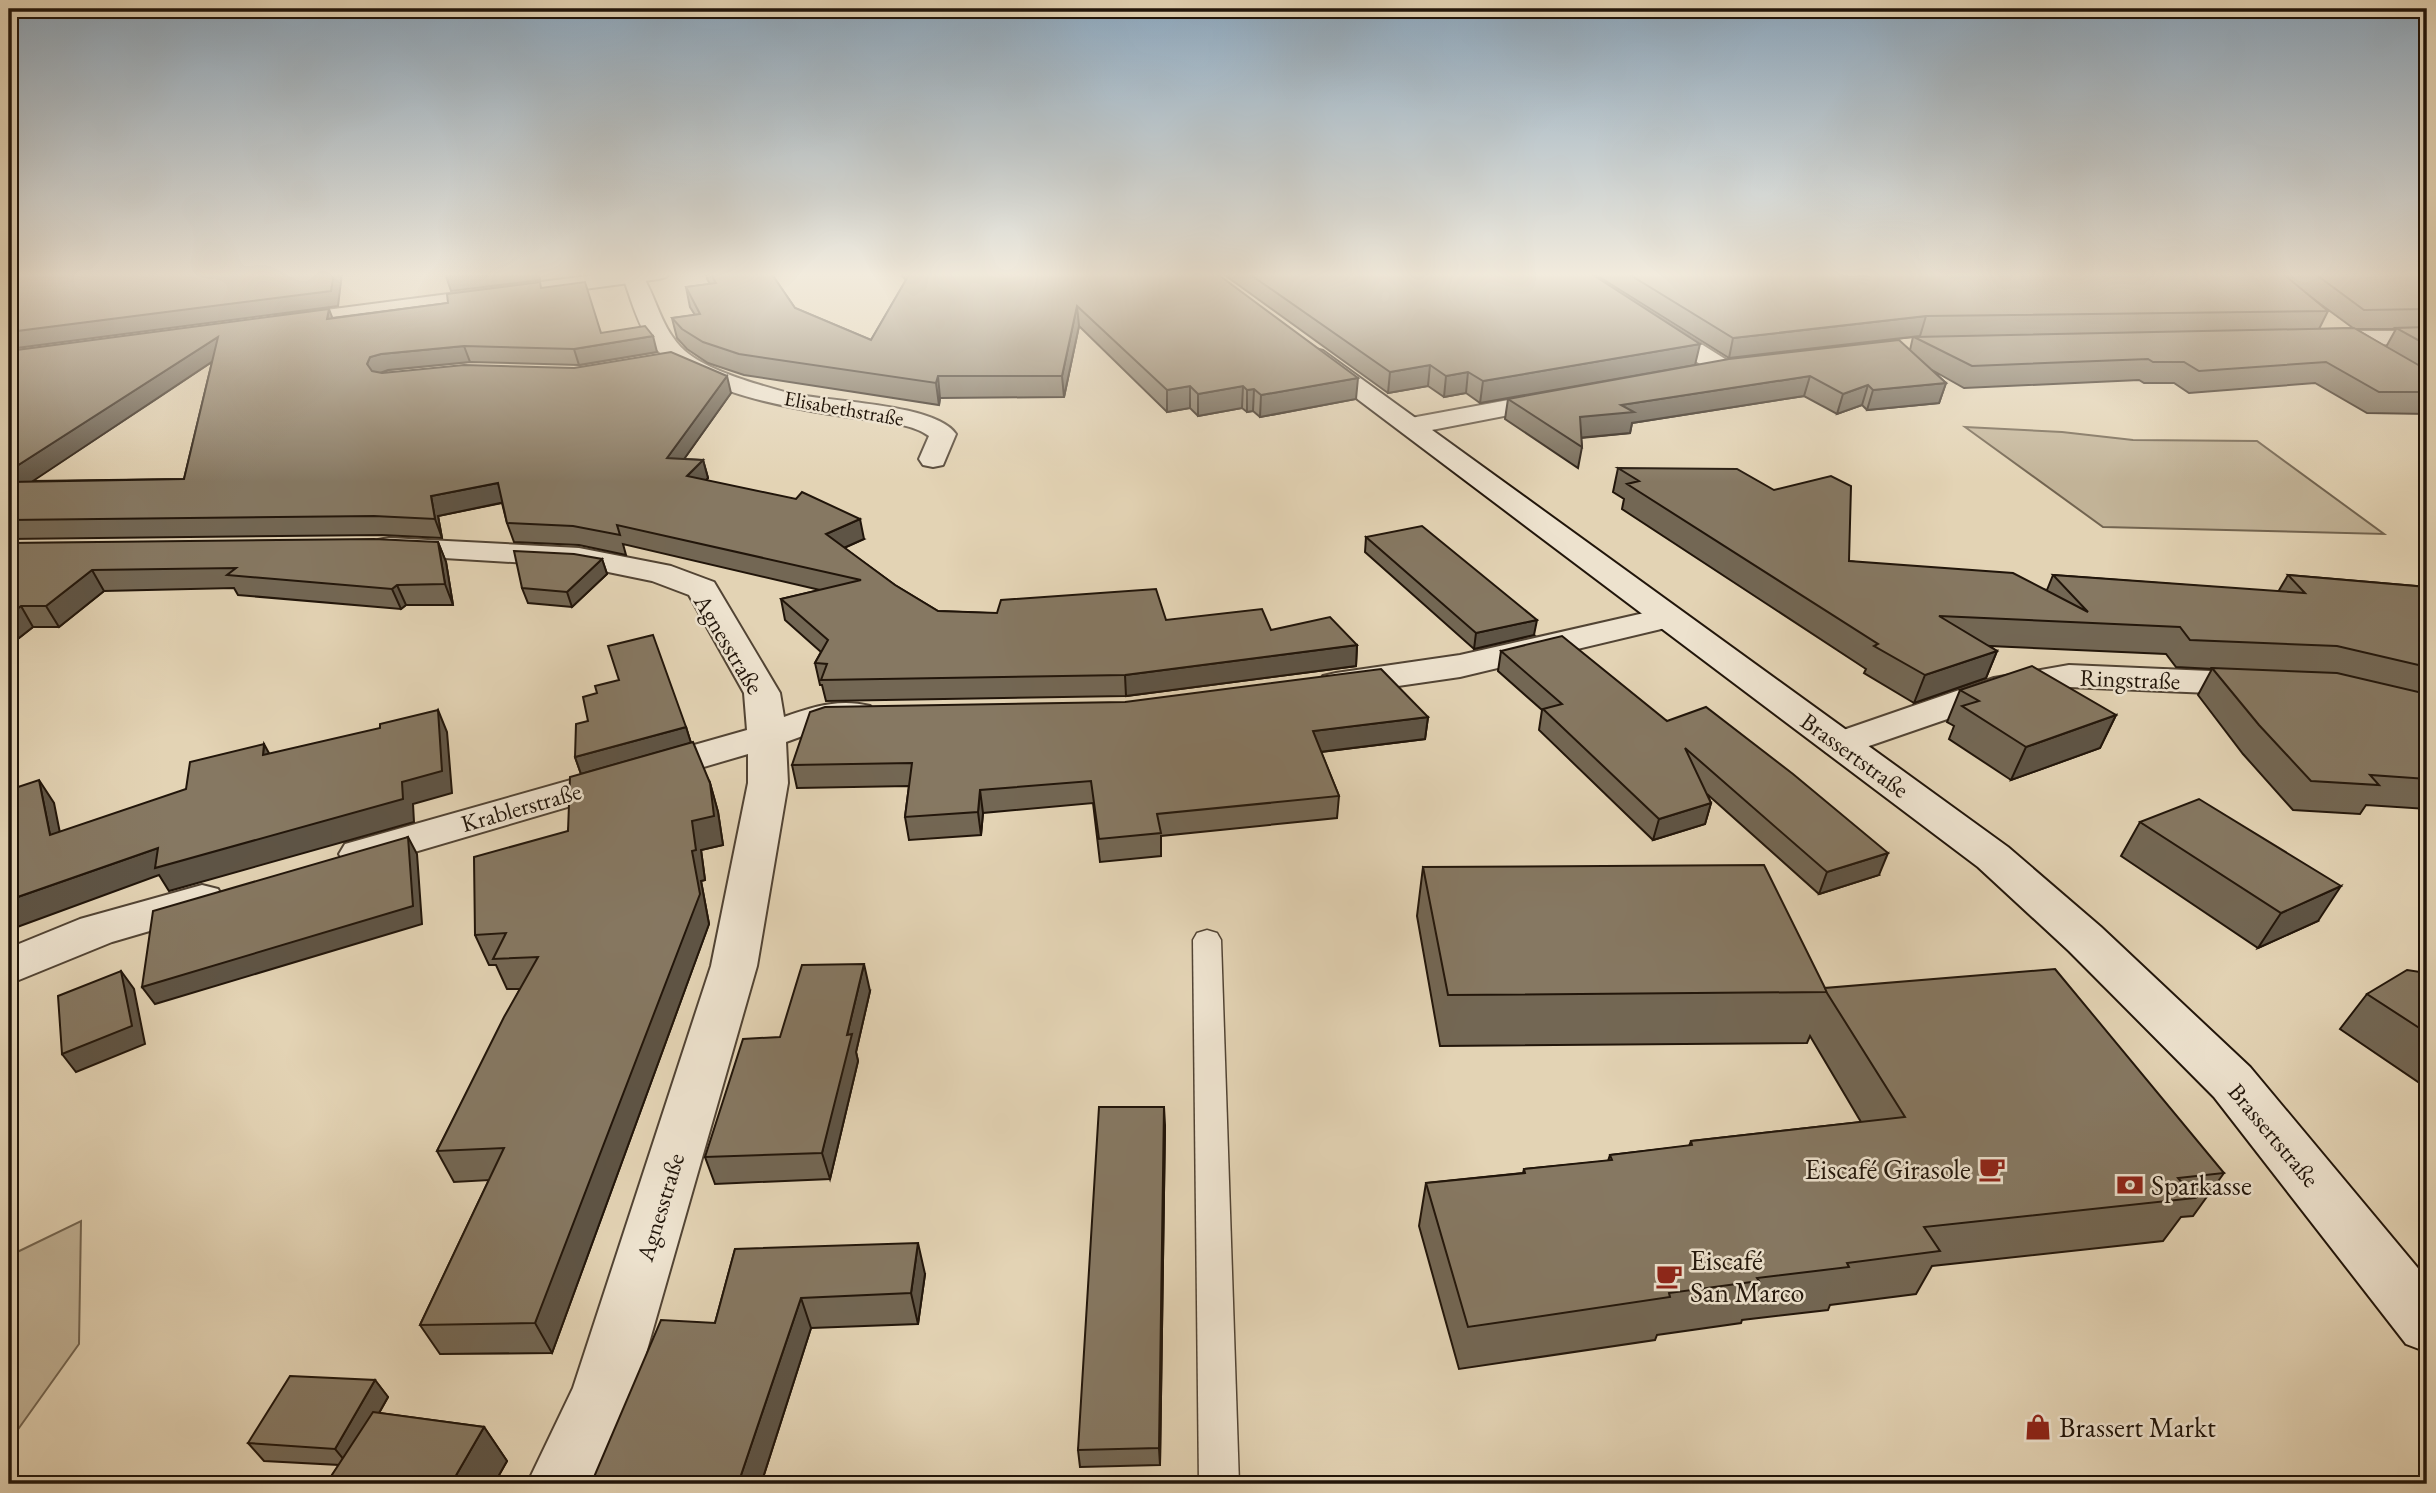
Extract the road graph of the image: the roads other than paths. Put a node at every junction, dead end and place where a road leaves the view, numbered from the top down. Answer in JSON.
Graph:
{"nodes":[{"id":1,"x":664,"y":343,"type":"edge"},
{"id":2,"x":1297,"y":343,"type":"edge"},
{"id":3,"x":1694,"y":343,"type":"edge"},
{"id":4,"x":2354,"y":343,"type":"edge"},
{"id":5,"x":679,"y":358,"type":"junction"},
{"id":6,"x":2381,"y":358,"type":"edge"},
{"id":7,"x":654,"y":363,"type":"edge"},
{"id":8,"x":1684,"y":376,"type":"edge"},
{"id":9,"x":1577,"y":395,"type":"edge"},
{"id":10,"x":1411,"y":426,"type":"junction"},
{"id":11,"x":933,"y":459,"type":"dead end"},
{"id":12,"x":354,"y":547,"type":"edge"},
{"id":13,"x":1666,"y":618,"type":"junction"},
{"id":14,"x":2294,"y":686,"type":"edge"},
{"id":15,"x":1298,"y":690,"type":"edge"},
{"id":16,"x":893,"y":714,"type":"edge"},
{"id":17,"x":768,"y":736,"type":"junction"},
{"id":18,"x":1840,"y":744,"type":"junction"},
{"id":19,"x":324,"y":864,"type":"edge"},
{"id":20,"x":230,"y":891,"type":"edge"},
{"id":21,"x":1206,"y":940,"type":"dead end"},
{"id":22,"x":9,"y":967,"type":"edge"},
{"id":23,"x":2427,"y":1324,"type":"edge"},
{"id":24,"x":560,"y":1484,"type":"edge"},
{"id":25,"x":1219,"y":1484,"type":"edge"}],
"edges":[{"from":1,"to":5,"type":"street","name":"Elisabethstraße"},
{"from":2,"to":10,"type":"street","name":"Brassertstraße"},
{"from":3,"to":8,"type":"street"},
{"from":4,"to":6,"type":"street"},
{"from":5,"to":7,"type":"street"},
{"from":5,"to":11,"type":"street","name":"Elisabethstraße"},
{"from":9,"to":10,"type":"street"},
{"from":10,"to":13,"type":"street","name":"Brassertstraße"},
{"from":12,"to":17,"type":"street","name":"Agnesstraße"},
{"from":13,"to":15,"type":"street"},
{"from":13,"to":18,"type":"street","name":"Brassertstraße"},
{"from":14,"to":18,"type":"street","name":"Ringstraße"},
{"from":16,"to":17,"type":"street","name":"Krablerstraße"},
{"from":17,"to":19,"type":"street","name":"Krablerstraße"},
{"from":17,"to":24,"type":"street","name":"Agnesstraße"},
{"from":18,"to":23,"type":"street","name":"Brassertstraße"},
{"from":20,"to":22,"type":"street"},
{"from":21,"to":25,"type":"lane"}]}
